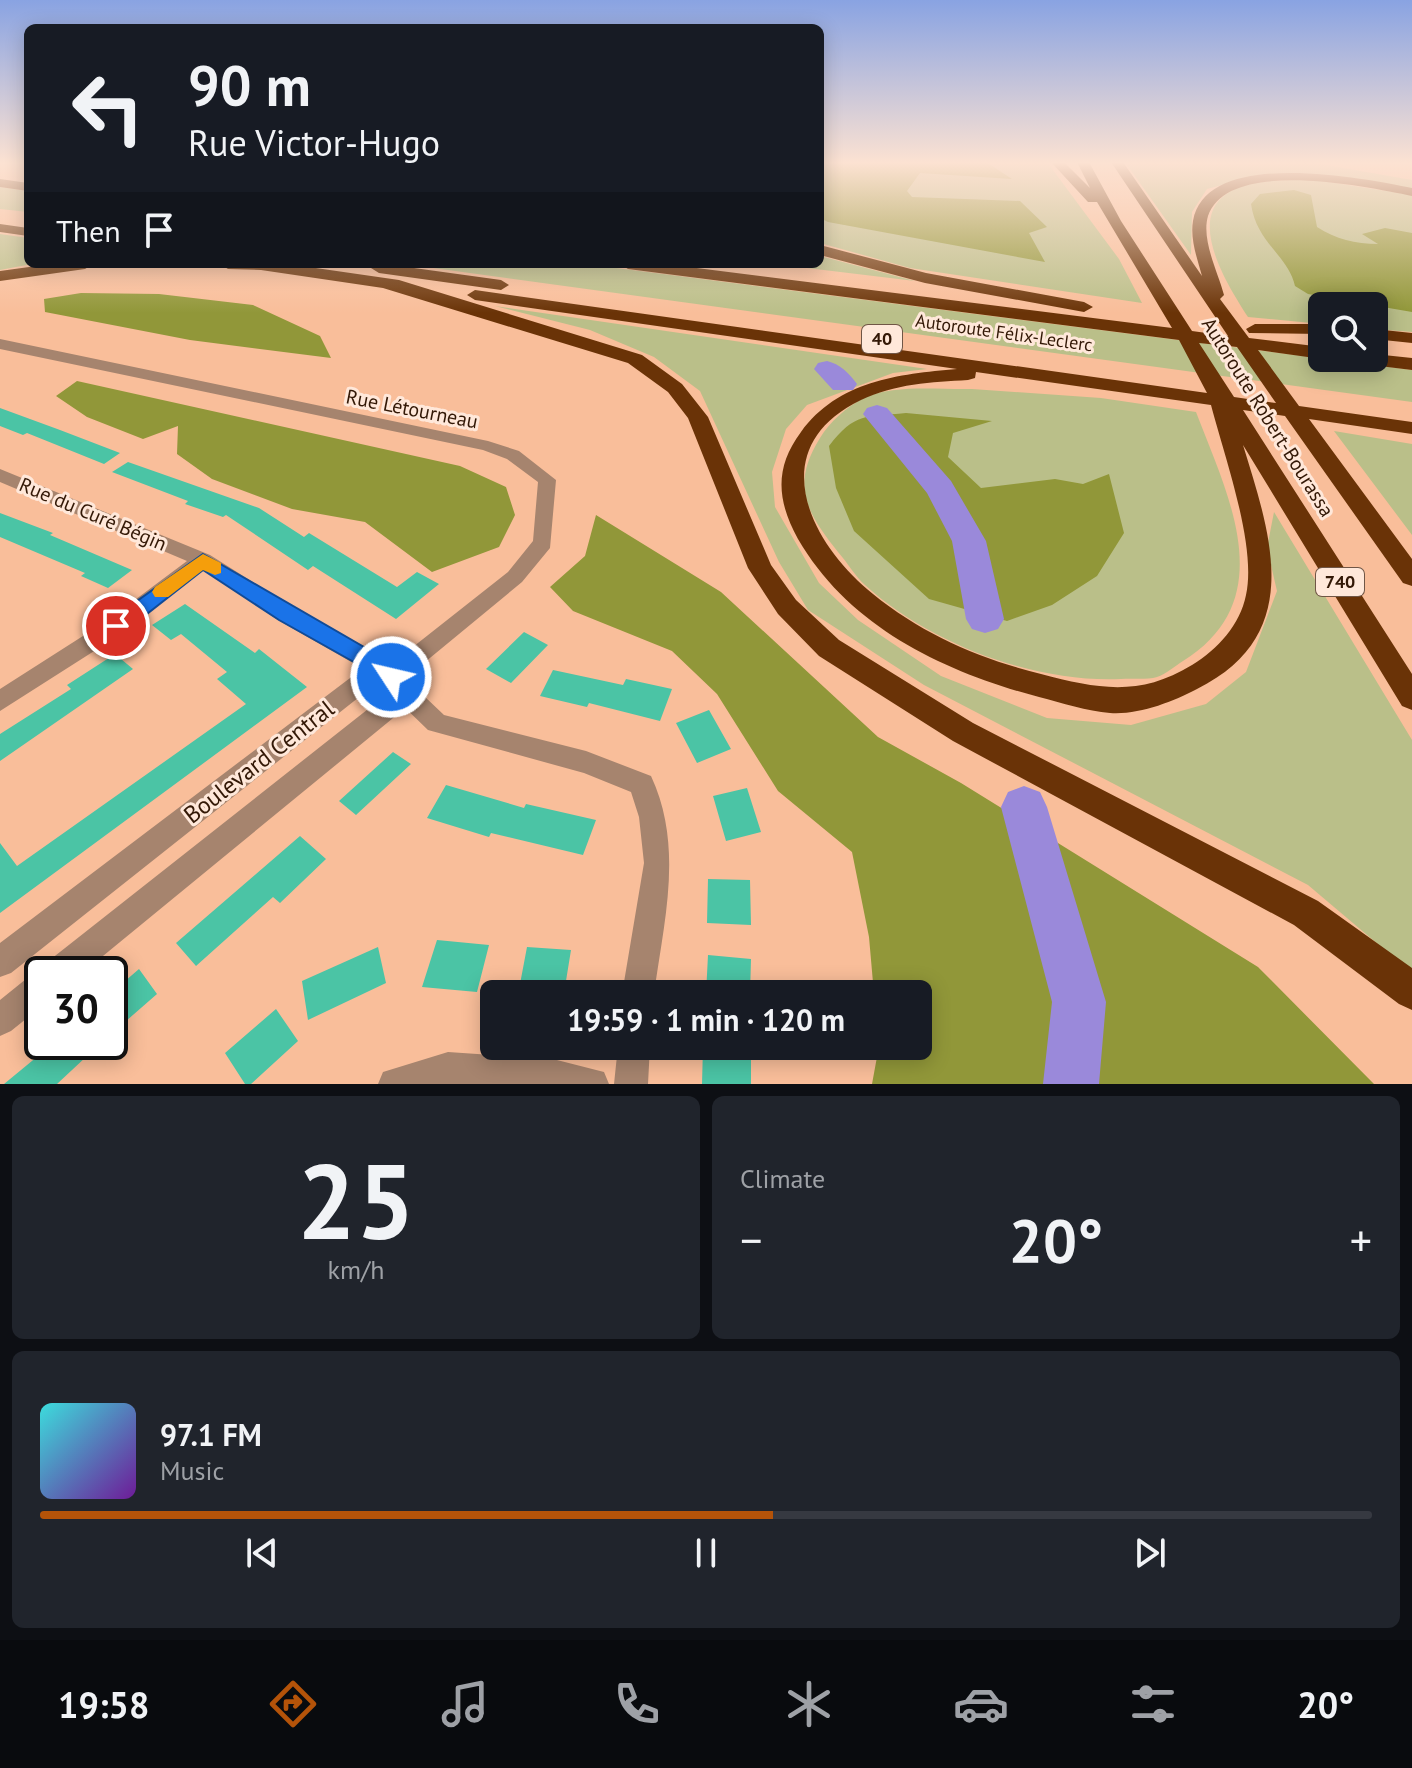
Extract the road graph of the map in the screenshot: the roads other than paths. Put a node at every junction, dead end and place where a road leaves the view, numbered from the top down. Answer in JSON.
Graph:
{"nodes":[{"id":1,"x":1106,"y":213,"type":"edge"},
{"id":2,"x":1110,"y":213,"type":"edge"},
{"id":3,"x":1155,"y":213,"type":"edge"},
{"id":4,"x":1203,"y":213,"type":"edge"},
{"id":5,"x":0,"y":214,"type":"edge"},
{"id":6,"x":24,"y":217,"type":"edge"},
{"id":7,"x":1114,"y":221,"type":"junction"},
{"id":8,"x":0,"y":228,"type":"edge"},
{"id":9,"x":24,"y":231,"type":"edge"},
{"id":10,"x":824,"y":251,"type":"edge"},
{"id":11,"x":57,"y":268,"type":"edge"},
{"id":12,"x":285,"y":268,"type":"edge"},
{"id":13,"x":381,"y":268,"type":"edge"},
{"id":14,"x":659,"y":268,"type":"edge"},
{"id":15,"x":773,"y":268,"type":"edge"},
{"id":16,"x":0,"y":276,"type":"edge"},
{"id":17,"x":1206,"y":282,"type":"junction"},
{"id":18,"x":385,"y":283,"type":"junction"},
{"id":19,"x":1094,"y":309,"type":"junction"},
{"id":20,"x":1255,"y":329,"type":"junction"},
{"id":21,"x":1308,"y":329,"type":"edge"},
{"id":22,"x":1388,"y":335,"type":"edge"},
{"id":23,"x":1308,"y":336,"type":"edge"},
{"id":24,"x":1412,"y":338,"type":"edge"},
{"id":25,"x":0,"y":344,"type":"edge"},
{"id":26,"x":1388,"y":346,"type":"edge"},
{"id":27,"x":1412,"y":349,"type":"edge"},
{"id":28,"x":1308,"y":351,"type":"edge"},
{"id":29,"x":1388,"y":361,"type":"edge"},
{"id":30,"x":1412,"y":364,"type":"edge"},
{"id":31,"x":1012,"y":370,"type":"junction"},
{"id":32,"x":1212,"y":374,"type":"junction"},
{"id":33,"x":1412,"y":412,"type":"edge"},
{"id":34,"x":1412,"y":428,"type":"edge"},
{"id":35,"x":0,"y":475,"type":"edge"},
{"id":36,"x":1379,"y":529,"type":"junction"},
{"id":37,"x":203,"y":560,"type":"junction"},
{"id":38,"x":1412,"y":569,"type":"edge"},
{"id":39,"x":1412,"y":577,"type":"edge"},
{"id":40,"x":391,"y":677,"type":"junction"},
{"id":41,"x":1412,"y":698,"type":"edge"},
{"id":42,"x":0,"y":701,"type":"edge"},
{"id":43,"x":79,"y":956,"type":"edge"},
{"id":44,"x":0,"y":962,"type":"edge"},
{"id":45,"x":640,"y":980,"type":"edge"},
{"id":46,"x":1412,"y":991,"type":"edge"},
{"id":47,"x":24,"y":1001,"type":"edge"},
{"id":48,"x":0,"y":1020,"type":"edge"},
{"id":49,"x":633,"y":1060,"type":"edge"},
{"id":50,"x":395,"y":1084,"type":"edge"},
{"id":51,"x":592,"y":1084,"type":"edge"},
{"id":52,"x":631,"y":1084,"type":"edge"}],
"edges":[{"from":1,"to":7,"type":"highway"},
{"from":2,"to":7,"type":"highway","name":"Autoroute Robert-Bourassa","number":"740"},
{"from":3,"to":17,"type":"highway"},
{"from":4,"to":17,"type":"highway"},
{"from":5,"to":6,"type":"highway"},
{"from":7,"to":32,"type":"highway","name":"Autoroute Robert-Bourassa","number":"740"},
{"from":8,"to":9,"type":"highway"},
{"from":10,"to":19,"type":"highway"},
{"from":11,"to":16,"type":"highway"},
{"from":12,"to":18,"type":"highway"},
{"from":13,"to":33,"type":"highway","name":"Autoroute Félix-Leclerc","number":"40"},
{"from":14,"to":28,"type":"highway","name":"Autoroute Félix-Leclerc","number":"40"},
{"from":15,"to":19,"type":"highway"},
{"from":17,"to":36,"type":"highway","name":"Autoroute Robert-Bourassa"},
{"from":18,"to":31,"type":"highway"},
{"from":18,"to":46,"type":"highway"},
{"from":19,"to":20,"type":"highway"},
{"from":20,"to":21,"type":"highway"},
{"from":20,"to":23,"type":"highway"},
{"from":22,"to":24,"type":"highway"},
{"from":25,"to":40,"type":"street","name":"Rue Létourneau"},
{"from":26,"to":27,"type":"highway"},
{"from":29,"to":30,"type":"highway"},
{"from":31,"to":32,"type":"highway"},
{"from":31,"to":34,"type":"highway"},
{"from":32,"to":41,"type":"highway","name":"Autoroute Robert-Bourassa","number":"740"},
{"from":35,"to":37,"type":"street","name":"Rue du Curé Bégin"},
{"from":36,"to":38,"type":"highway"},
{"from":36,"to":39,"type":"highway","name":"Autoroute Robert-Bourassa"},
{"from":37,"to":40,"type":"street","name":"Rue du Curé Bégin"},
{"from":37,"to":42,"type":"street"},
{"from":40,"to":43,"type":"street","name":"Boulevard Central"},
{"from":40,"to":44,"type":"street","name":"Boulevard Central"},
{"from":40,"to":45,"type":"street","name":"Rue du Curé Bégin"},
{"from":47,"to":48,"type":"street"},
{"from":49,"to":52,"type":"street"},
{"from":50,"to":51,"type":"street"}]}
